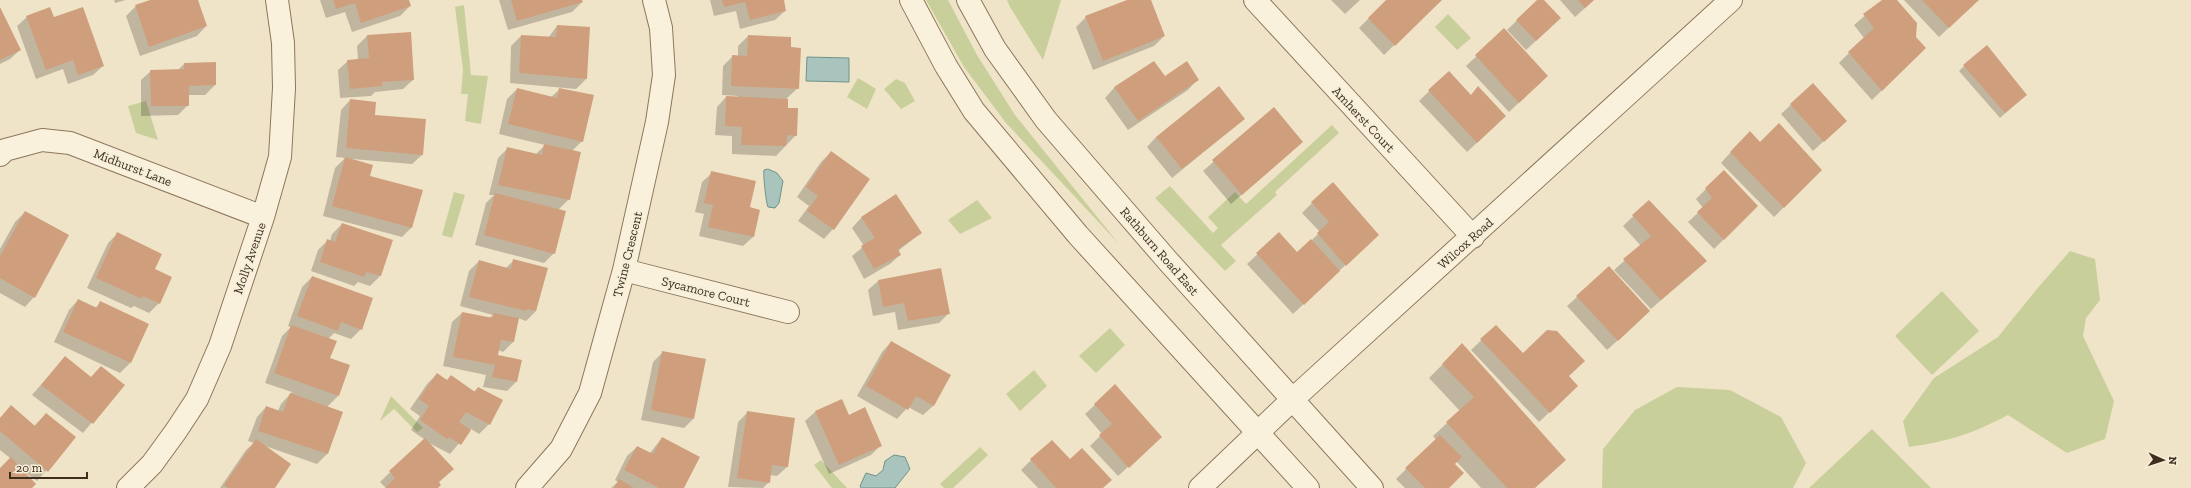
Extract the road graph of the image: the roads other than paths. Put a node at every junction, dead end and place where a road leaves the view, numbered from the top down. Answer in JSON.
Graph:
{"nodes":[{"id":1,"x":277,"y":0,"type":"edge"},
{"id":2,"x":654,"y":0,"type":"edge"},
{"id":3,"x":911,"y":0,"type":"edge"},
{"id":4,"x":968,"y":0,"type":"edge"},
{"id":5,"x":1255,"y":0,"type":"edge"},
{"id":6,"x":1731,"y":0,"type":"edge"},
{"id":7,"x":0,"y":155,"type":"edge"},
{"id":8,"x":263,"y":217,"type":"junction"},
{"id":9,"x":1472,"y":237,"type":"junction"},
{"id":10,"x":624,"y":270,"type":"junction"},
{"id":11,"x":788,"y":312,"type":"dead end"},
{"id":12,"x":1293,"y":399,"type":"junction"},
{"id":13,"x":1258,"y":432,"type":"junction"},
{"id":14,"x":128,"y":488,"type":"edge"},
{"id":15,"x":527,"y":488,"type":"edge"},
{"id":16,"x":1200,"y":488,"type":"edge"},
{"id":17,"x":1308,"y":488,"type":"edge"},
{"id":18,"x":1372,"y":488,"type":"edge"}],
"edges":[{"from":1,"to":8,"type":"street","name":"Molly Avenue"},
{"from":2,"to":10,"type":"street","name":"Twine Crescent"},
{"from":3,"to":13,"type":"street"},
{"from":4,"to":12,"type":"street","name":"Rathburn Road East"},
{"from":5,"to":9,"type":"street","name":"Amherst Court"},
{"from":6,"to":9,"type":"street","name":"Wilcox Road"},
{"from":7,"to":8,"type":"street","name":"Midhurst Lane"},
{"from":8,"to":14,"type":"street","name":"Molly Avenue"},
{"from":9,"to":12,"type":"street","name":"Wilcox Road"},
{"from":10,"to":11,"type":"street","name":"Sycamore Court"},
{"from":10,"to":15,"type":"street","name":"Twine Crescent"},
{"from":12,"to":13,"type":"street","name":"Wilcox Road"},
{"from":12,"to":18,"type":"street","name":"Rathburn Road East"},
{"from":13,"to":16,"type":"street","name":"Wilcox Road"},
{"from":13,"to":17,"type":"street"}]}
